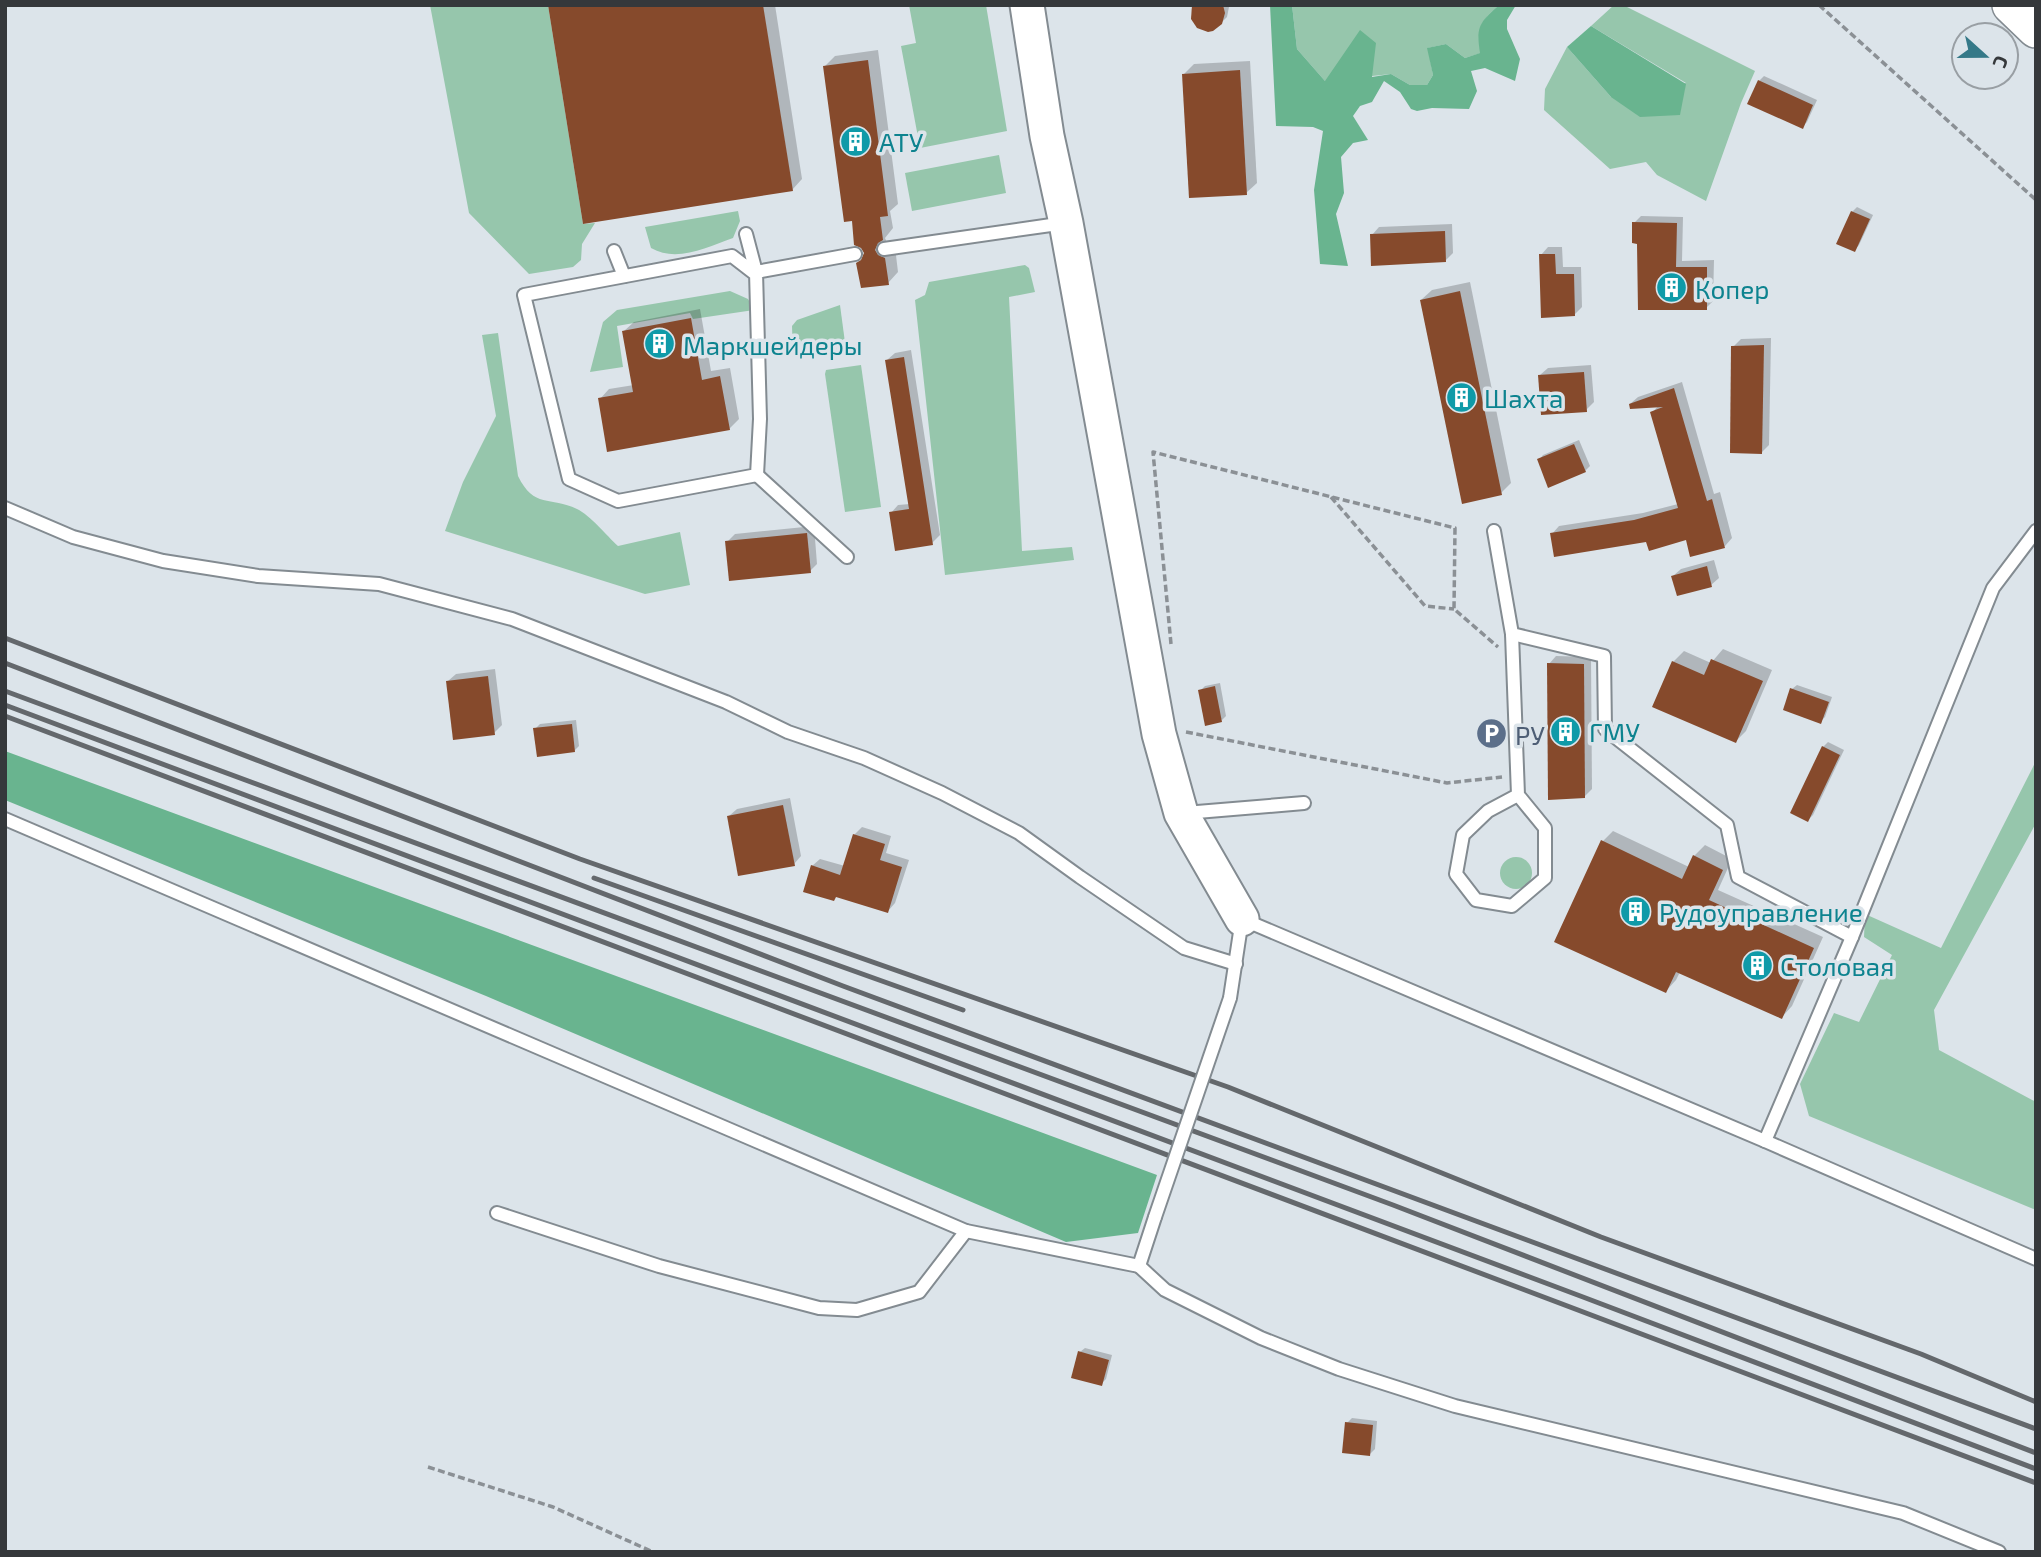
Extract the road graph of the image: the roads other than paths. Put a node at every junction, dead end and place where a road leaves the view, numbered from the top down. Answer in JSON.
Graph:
{"nodes":[{"id":1,"x":1027,"y":5,"type":"edge"},
{"id":2,"x":2011,"y":5,"type":"edge"},
{"id":3,"x":2036,"y":29,"type":"edge"},
{"id":4,"x":1066,"y":223,"type":"junction"},
{"id":5,"x":746,"y":234,"type":"dead end"},
{"id":6,"x":884,"y":249,"type":"dead end"},
{"id":7,"x":614,"y":251,"type":"dead end"},
{"id":8,"x":855,"y":254,"type":"dead end"},
{"id":9,"x":756,"y":272,"type":"junction"},
{"id":10,"x":624,"y":276,"type":"junction"},
{"id":11,"x":757,"y":475,"type":"junction"},
{"id":12,"x":5,"y":508,"type":"edge"},
{"id":13,"x":1494,"y":531,"type":"dead end"},
{"id":14,"x":2036,"y":531,"type":"edge"},
{"id":15,"x":847,"y":556,"type":"dead end"},
{"id":16,"x":1512,"y":634,"type":"junction"},
{"id":17,"x":1518,"y":795,"type":"junction"},
{"id":18,"x":1304,"y":803,"type":"dead end"},
{"id":19,"x":1181,"y":813,"type":"junction"},
{"id":20,"x":5,"y":819,"type":"edge"},
{"id":21,"x":1242,"y":919,"type":"junction"},
{"id":22,"x":1852,"y":937,"type":"junction"},
{"id":23,"x":1237,"y":964,"type":"junction"},
{"id":24,"x":1765,"y":1141,"type":"junction"},
{"id":25,"x":497,"y":1213,"type":"dead end"},
{"id":26,"x":966,"y":1231,"type":"junction"},
{"id":27,"x":2036,"y":1259,"type":"edge"},
{"id":28,"x":1139,"y":1266,"type":"junction"},
{"id":29,"x":1999,"y":1552,"type":"edge"}],
"edges":[{"from":1,"to":4,"type":"street"},
{"from":2,"to":3,"type":"main road"},
{"from":4,"to":6,"type":"lane"},
{"from":4,"to":19,"type":"street"},
{"from":5,"to":9,"type":"lane"},
{"from":7,"to":10,"type":"lane"},
{"from":8,"to":9,"type":"lane"},
{"from":9,"to":10,"type":"lane"},
{"from":9,"to":11,"type":"lane"},
{"from":10,"to":11,"type":"lane"},
{"from":11,"to":15,"type":"lane"},
{"from":12,"to":23,"type":"lane"},
{"from":13,"to":16,"type":"lane"},
{"from":14,"to":22,"type":"lane"},
{"from":16,"to":17,"type":"lane"},
{"from":16,"to":22,"type":"lane"},
{"from":17,"to":17,"type":"lane"},
{"from":18,"to":19,"type":"lane"},
{"from":19,"to":21,"type":"street"},
{"from":20,"to":26,"type":"lane"},
{"from":21,"to":23,"type":"lane"},
{"from":21,"to":24,"type":"lane"},
{"from":22,"to":24,"type":"lane"},
{"from":23,"to":28,"type":"lane","bridge":true},
{"from":24,"to":27,"type":"lane"},
{"from":25,"to":26,"type":"lane"},
{"from":26,"to":28,"type":"lane"},
{"from":28,"to":29,"type":"lane"}]}
